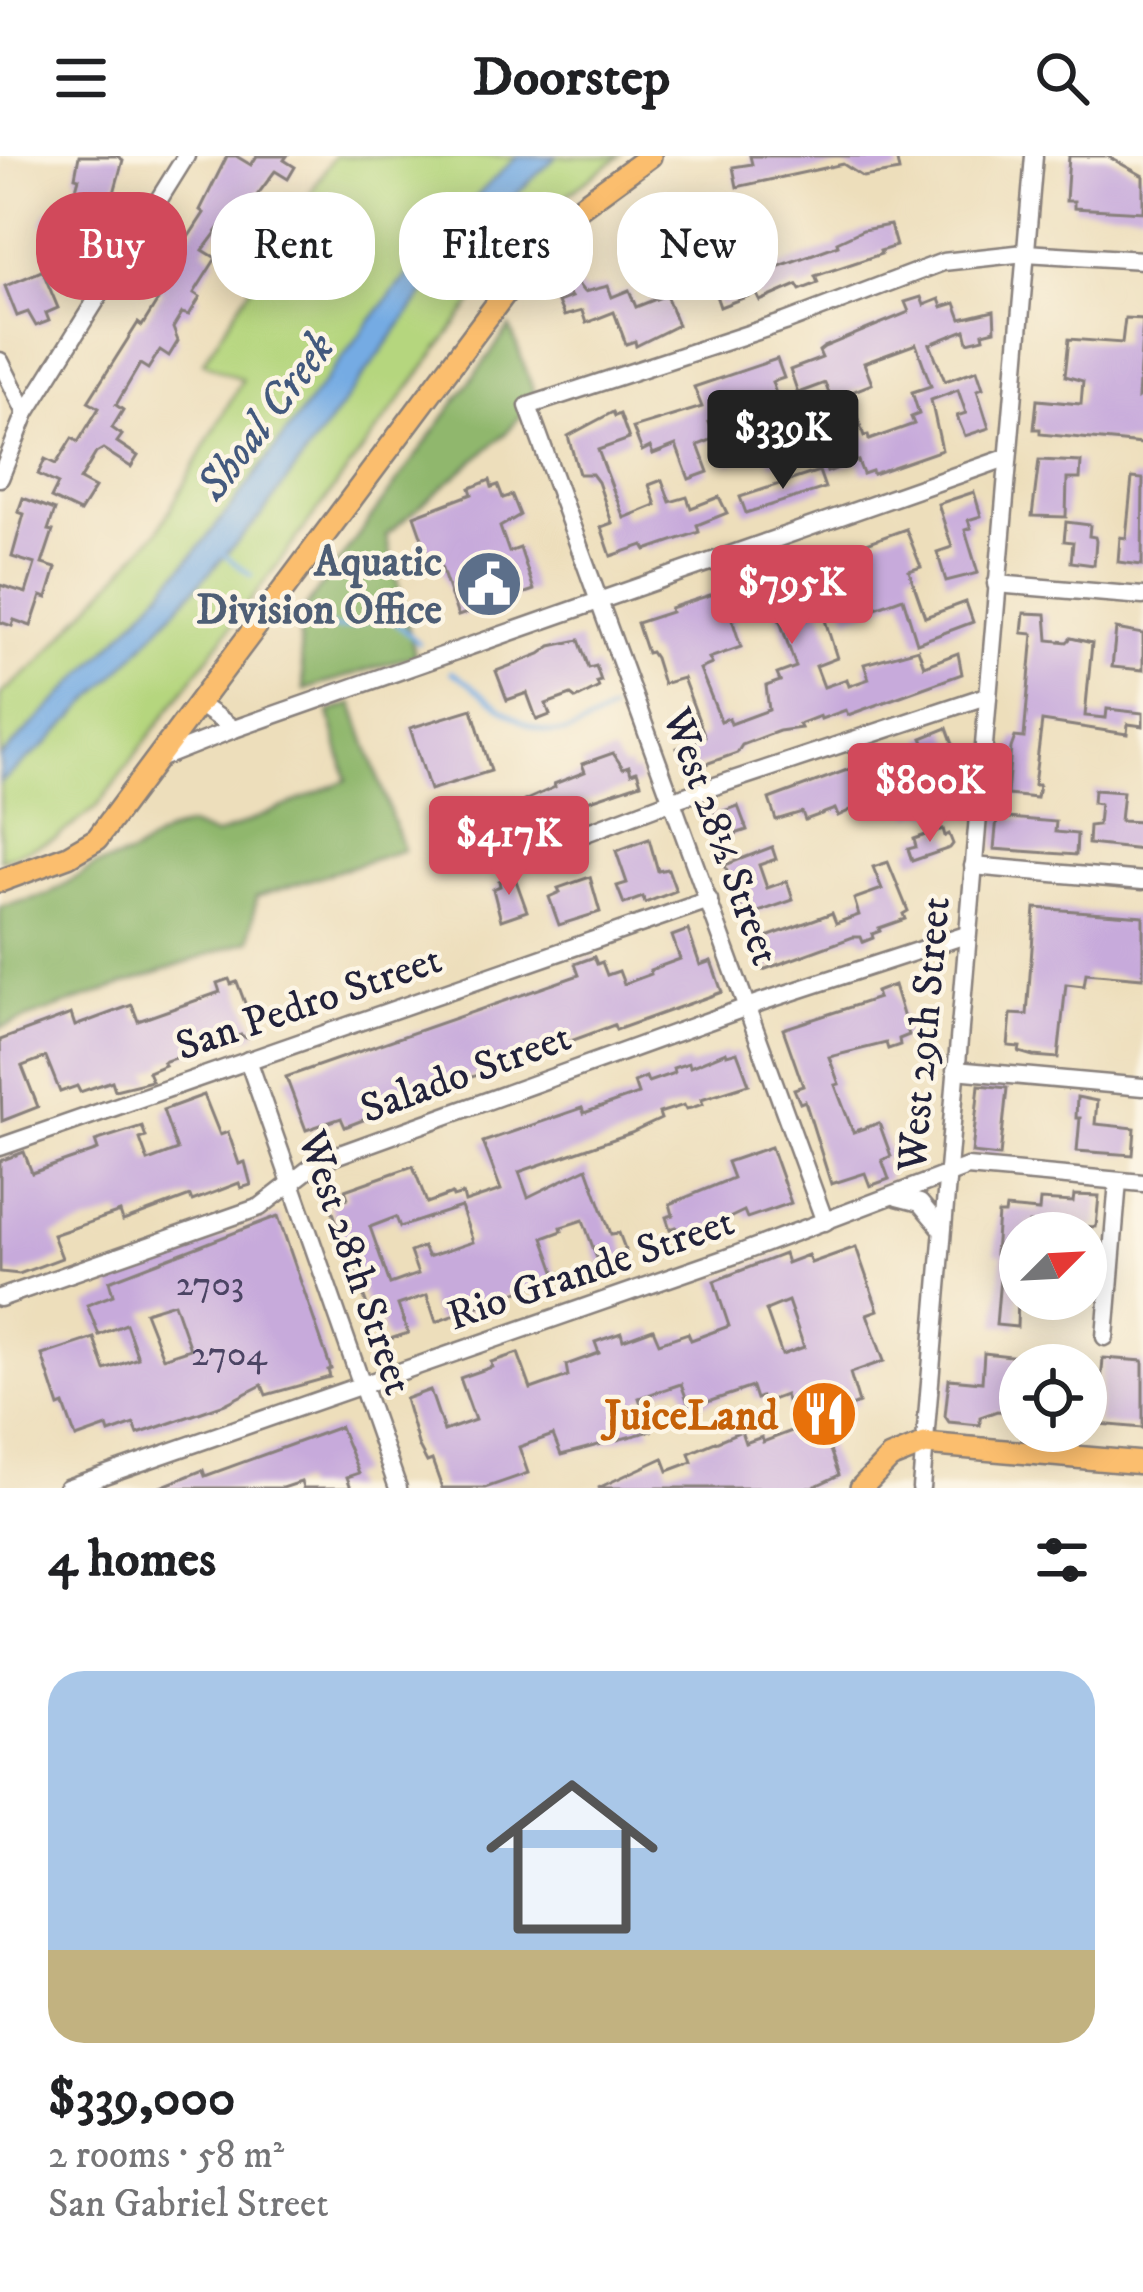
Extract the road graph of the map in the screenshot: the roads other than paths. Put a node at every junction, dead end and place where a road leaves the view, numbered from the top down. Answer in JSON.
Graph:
{"nodes":[{"id":1,"x":186,"y":156,"type":"edge"},
{"id":2,"x":650,"y":156,"type":"edge"},
{"id":3,"x":1034,"y":156,"type":"edge"},
{"id":4,"x":1025,"y":253,"type":"junction"},
{"id":5,"x":1143,"y":260,"type":"edge"},
{"id":6,"x":0,"y":361,"type":"edge"},
{"id":7,"x":26,"y":413,"type":"junction"},
{"id":8,"x":1006,"y":458,"type":"junction"},
{"id":9,"x":0,"y":478,"type":"edge"},
{"id":10,"x":995,"y":584,"type":"junction"},
{"id":11,"x":1143,"y":596,"type":"edge"},
{"id":12,"x":599,"y":601,"type":"junction"},
{"id":13,"x":986,"y":696,"type":"junction"},
{"id":14,"x":200,"y":705,"type":"junction"},
{"id":15,"x":234,"y":729,"type":"junction"},
{"id":16,"x":158,"y":759,"type":"junction"},
{"id":17,"x":673,"y":800,"type":"junction"},
{"id":18,"x":533,"y":853,"type":"dead end"},
{"id":19,"x":973,"y":866,"type":"junction"},
{"id":20,"x":2,"y":878,"type":"edge"},
{"id":21,"x":1143,"y":880,"type":"edge"},
{"id":22,"x":709,"y":900,"type":"junction"},
{"id":23,"x":966,"y":935,"type":"junction"},
{"id":24,"x":747,"y":1007,"type":"junction"},
{"id":25,"x":248,"y":1060,"type":"junction"},
{"id":26,"x":956,"y":1070,"type":"junction"},
{"id":27,"x":1143,"y":1087,"type":"edge"},
{"id":28,"x":0,"y":1147,"type":"edge"},
{"id":29,"x":947,"y":1174,"type":"junction"},
{"id":30,"x":1118,"y":1181,"type":"junction"},
{"id":31,"x":1143,"y":1183,"type":"edge"},
{"id":32,"x":291,"y":1185,"type":"junction"},
{"id":33,"x":896,"y":1197,"type":"junction"},
{"id":34,"x":825,"y":1222,"type":"junction"},
{"id":35,"x":942,"y":1229,"type":"junction"},
{"id":36,"x":0,"y":1298,"type":"edge"},
{"id":37,"x":1105,"y":1337,"type":"dead end"},
{"id":38,"x":363,"y":1386,"type":"junction"},
{"id":39,"x":925,"y":1444,"type":"junction"},
{"id":40,"x":1143,"y":1462,"type":"edge"},
{"id":41,"x":67,"y":1488,"type":"edge"},
{"id":42,"x":398,"y":1488,"type":"edge"},
{"id":43,"x":861,"y":1488,"type":"edge"},
{"id":44,"x":921,"y":1488,"type":"edge"}],
"edges":[{"from":1,"to":7,"type":"street"},
{"from":2,"to":14,"type":"main road"},
{"from":3,"to":4,"type":"street","name":"West 29th Street"},
{"from":4,"to":5,"type":"street"},
{"from":4,"to":8,"type":"street","name":"West 29th Street"},
{"from":4,"to":12,"type":"street","name":"West 28½ Street"},
{"from":6,"to":7,"type":"street"},
{"from":7,"to":9,"type":"street"},
{"from":8,"to":10,"type":"street","name":"West 29th Street"},
{"from":8,"to":12,"type":"street"},
{"from":10,"to":11,"type":"street"},
{"from":10,"to":13,"type":"street","name":"West 29th Street"},
{"from":12,"to":15,"type":"street"},
{"from":12,"to":17,"type":"street","name":"West 28½ Street"},
{"from":13,"to":17,"type":"street"},
{"from":13,"to":19,"type":"street","name":"West 29th Street"},
{"from":14,"to":15,"type":"street"},
{"from":14,"to":16,"type":"main road"},
{"from":15,"to":16,"type":"street"},
{"from":16,"to":20,"type":"main road"},
{"from":17,"to":18,"type":"street"},
{"from":17,"to":22,"type":"street","name":"West 28½ Street"},
{"from":19,"to":21,"type":"street"},
{"from":19,"to":23,"type":"street","name":"West 29th Street"},
{"from":22,"to":24,"type":"street","name":"West 28½ Street"},
{"from":22,"to":25,"type":"street","name":"San Pedro Street"},
{"from":23,"to":24,"type":"street","name":"Salado Street"},
{"from":23,"to":26,"type":"street","name":"West 29th Street"},
{"from":24,"to":32,"type":"street","name":"Salado Street"},
{"from":24,"to":34,"type":"street","name":"West 28½ Street"},
{"from":25,"to":28,"type":"street","name":"San Pedro Street"},
{"from":25,"to":32,"type":"street","name":"West 28th Street"},
{"from":26,"to":27,"type":"street"},
{"from":26,"to":29,"type":"street","name":"West 29th Street"},
{"from":29,"to":30,"type":"street","name":"Rio Grande Street"},
{"from":29,"to":33,"type":"street","name":"Rio Grande Street"},
{"from":29,"to":35,"type":"street","name":"West 29th Street"},
{"from":30,"to":31,"type":"street","name":"Rio Grande Street"},
{"from":30,"to":37,"type":"street"},
{"from":32,"to":36,"type":"street","name":"Salado Street"},
{"from":32,"to":38,"type":"street","name":"West 28th Street"},
{"from":33,"to":34,"type":"street","name":"Rio Grande Street"},
{"from":33,"to":35,"type":"street"},
{"from":34,"to":38,"type":"street","name":"Rio Grande Street"},
{"from":35,"to":39,"type":"street","name":"West 29th Street"},
{"from":38,"to":41,"type":"street","name":"Rio Grande Street"},
{"from":38,"to":42,"type":"street","name":"West 28th Street"},
{"from":39,"to":40,"type":"main road"},
{"from":39,"to":43,"type":"main road"},
{"from":39,"to":44,"type":"street","name":"West 29th Street"}]}
